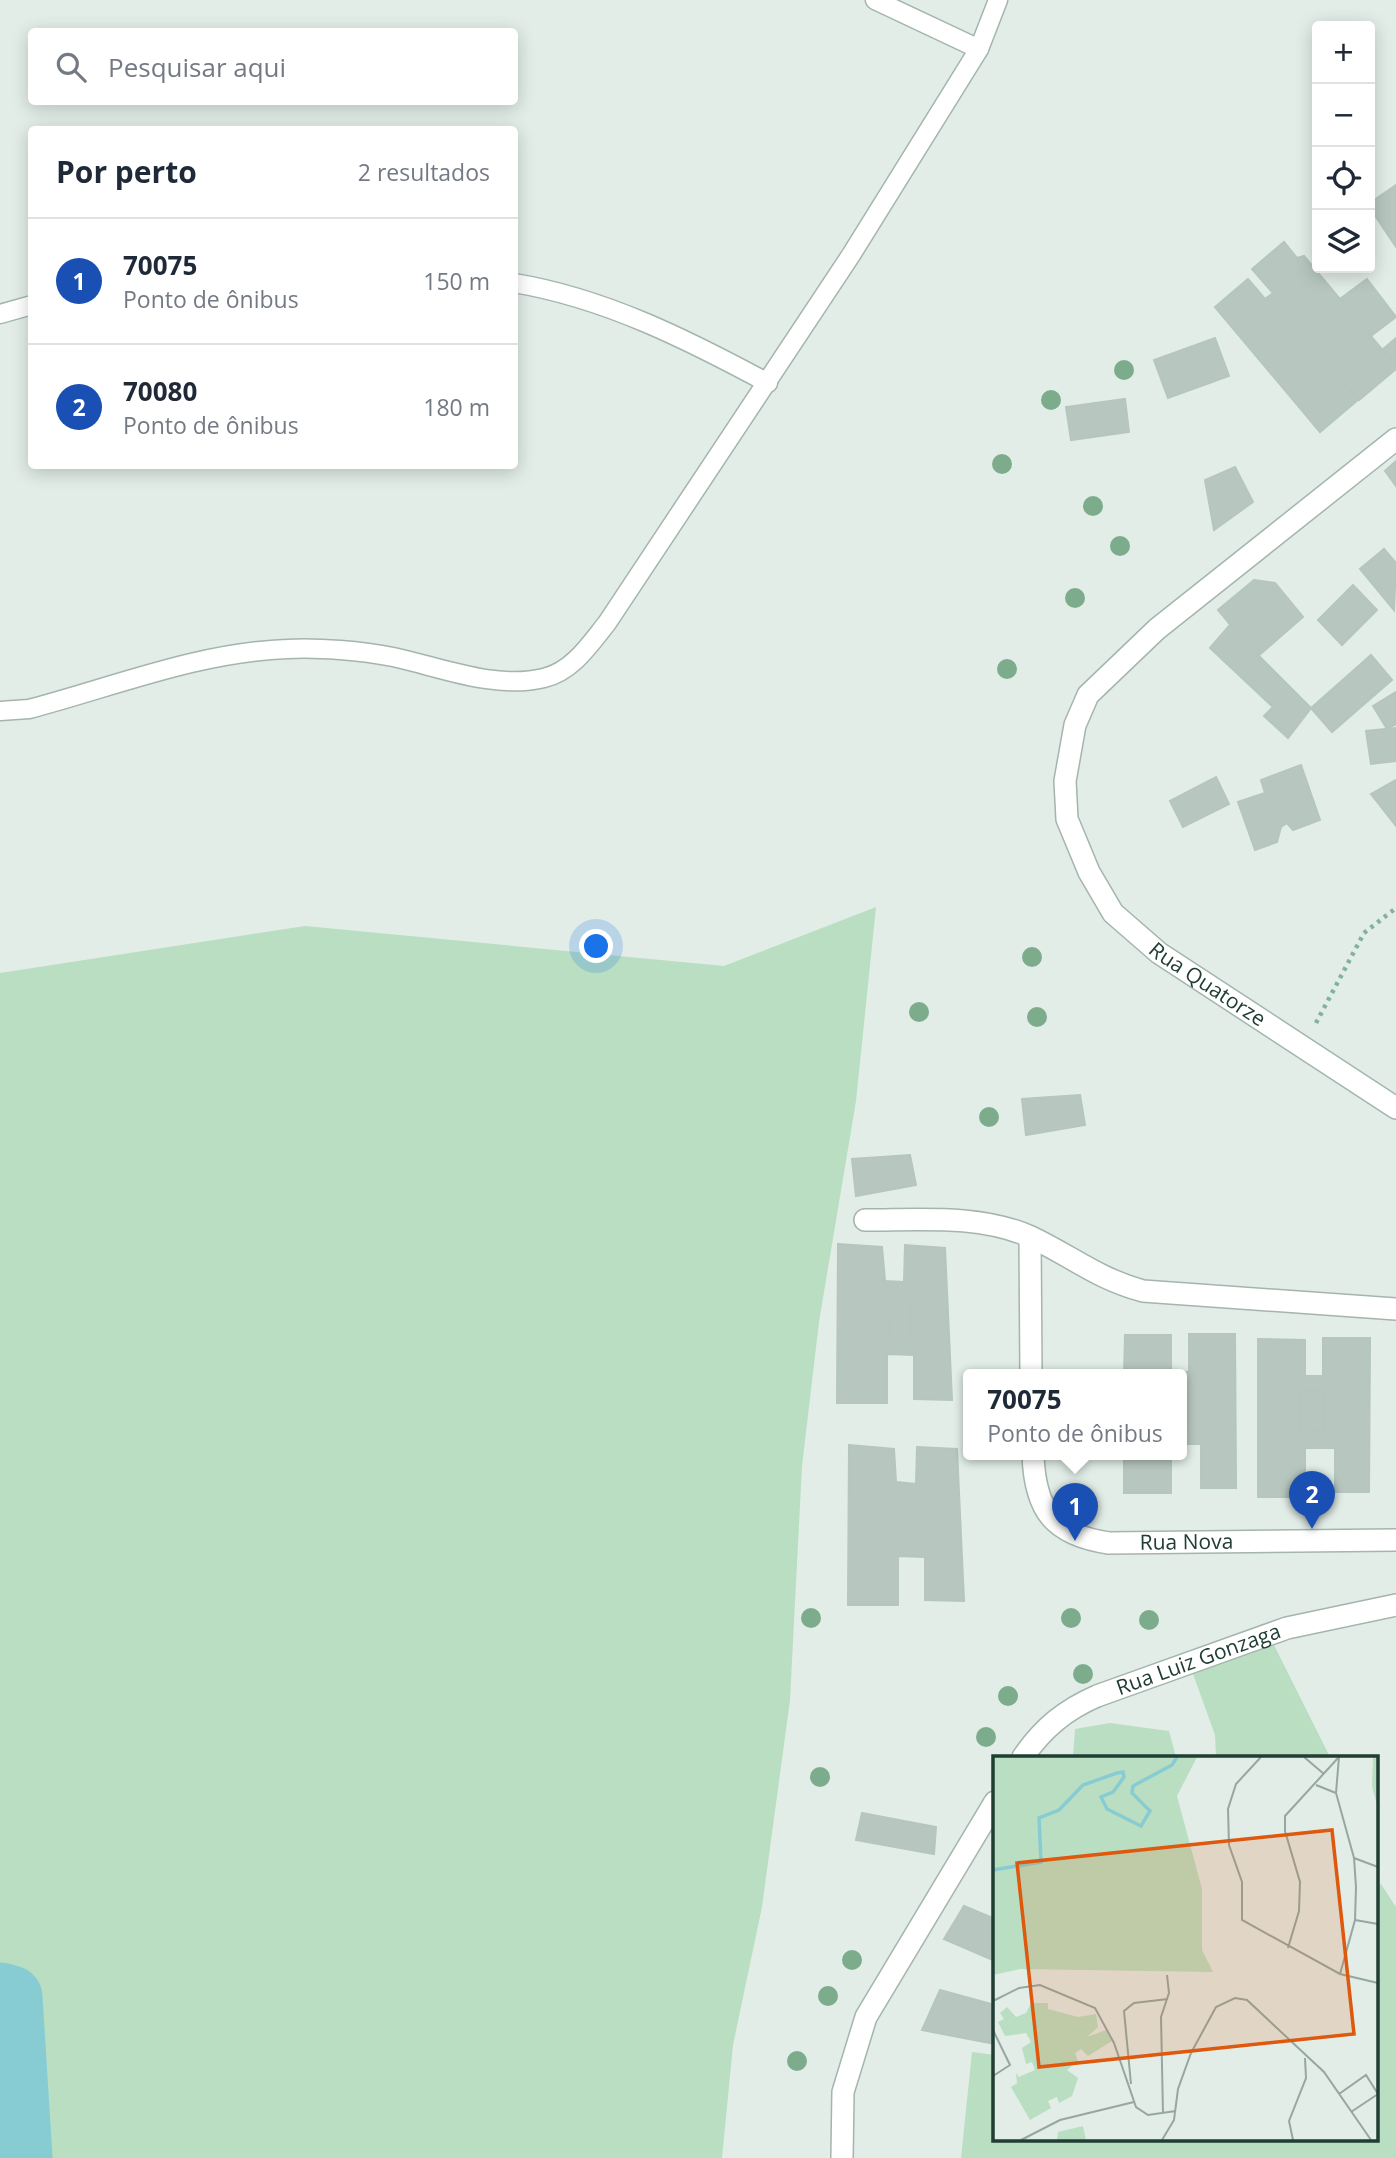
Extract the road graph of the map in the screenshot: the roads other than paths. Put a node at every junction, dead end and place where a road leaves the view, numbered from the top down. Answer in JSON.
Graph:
{"nodes":[{"id":1,"x":875,"y":0,"type":"edge"},
{"id":2,"x":998,"y":0,"type":"edge"},
{"id":3,"x":979,"y":48,"type":"junction"},
{"id":4,"x":518,"y":284,"type":"edge"},
{"id":5,"x":28,"y":306,"type":"edge"},
{"id":6,"x":0,"y":314,"type":"edge"},
{"id":7,"x":768,"y":383,"type":"junction"},
{"id":8,"x":1396,"y":439,"type":"edge"},
{"id":9,"x":0,"y":711,"type":"edge"},
{"id":10,"x":1396,"y":1108,"type":"edge"},
{"id":11,"x":865,"y":1220,"type":"dead end"},
{"id":12,"x":1030,"y":1237,"type":"junction"},
{"id":13,"x":1396,"y":1309,"type":"edge"},
{"id":14,"x":1031,"y":1369,"type":"edge"},
{"id":15,"x":1034,"y":1460,"type":"edge"},
{"id":16,"x":1396,"y":1540,"type":"edge"},
{"id":17,"x":1396,"y":1605,"type":"edge"},
{"id":18,"x":1024,"y":1756,"type":"edge"},
{"id":19,"x":993,"y":1805,"type":"edge"},
{"id":20,"x":842,"y":2158,"type":"edge"}],
"edges":[{"from":1,"to":3,"type":"lane"},
{"from":2,"to":3,"type":"lane"},
{"from":3,"to":7,"type":"lane"},
{"from":4,"to":7,"type":"lane"},
{"from":5,"to":6,"type":"lane"},
{"from":7,"to":9,"type":"lane"},
{"from":8,"to":10,"type":"street","name":"Rua Quatorze"},
{"from":11,"to":12,"type":"street"},
{"from":12,"to":13,"type":"street"},
{"from":12,"to":14,"type":"street"},
{"from":15,"to":16,"type":"street","name":"Rua Nova"},
{"from":17,"to":18,"type":"street","name":"Rua Luiz Gonzaga"},
{"from":19,"to":20,"type":"street"}]}
